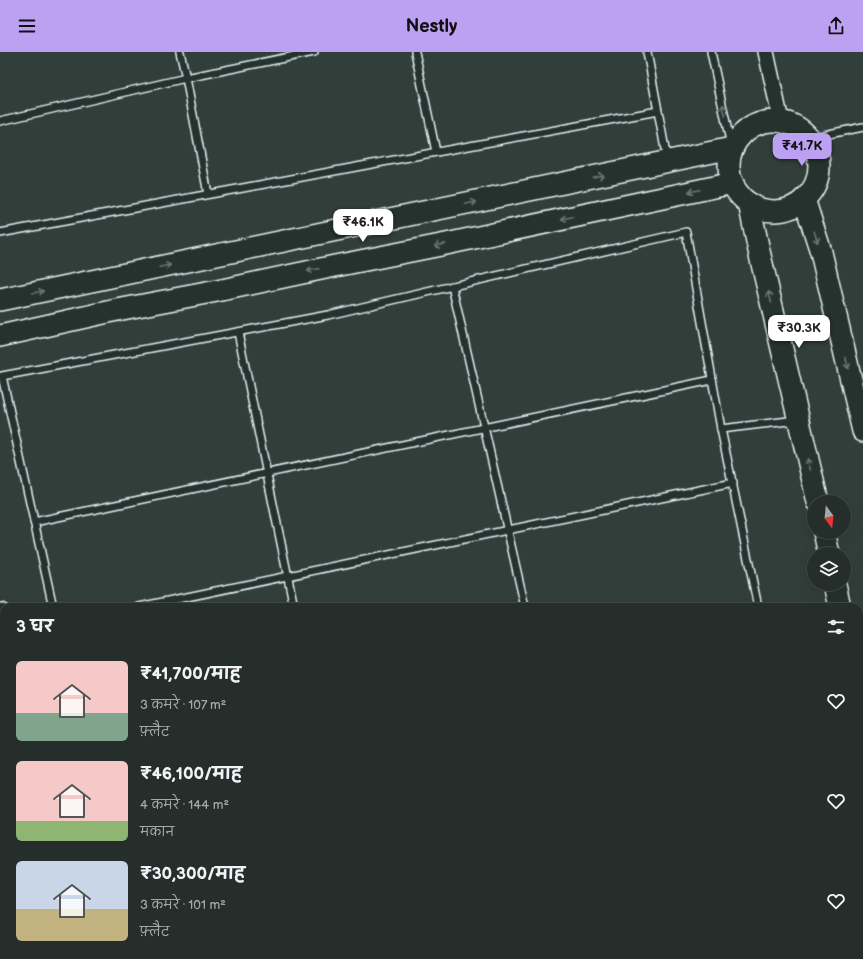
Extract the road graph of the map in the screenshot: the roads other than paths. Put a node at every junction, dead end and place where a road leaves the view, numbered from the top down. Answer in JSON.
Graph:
{"nodes":[{"id":1,"x":180,"y":52,"type":"edge"},
{"id":2,"x":314,"y":52,"type":"edge"},
{"id":3,"x":415,"y":52,"type":"edge"},
{"id":4,"x":647,"y":52,"type":"edge"},
{"id":5,"x":711,"y":52,"type":"edge"},
{"id":6,"x":766,"y":52,"type":"edge"},
{"id":7,"x":186,"y":78,"type":"junction"},
{"id":8,"x":658,"y":111,"type":"junction"},
{"id":9,"x":0,"y":121,"type":"edge"},
{"id":10,"x":781,"y":121,"type":"junction"},
{"id":11,"x":863,"y":127,"type":"edge"},
{"id":12,"x":809,"y":138,"type":"junction"},
{"id":13,"x":732,"y":148,"type":"junction"},
{"id":14,"x":436,"y":152,"type":"junction"},
{"id":15,"x":667,"y":162,"type":"junction"},
{"id":16,"x":733,"y":183,"type":"junction"},
{"id":17,"x":208,"y":194,"type":"junction"},
{"id":18,"x":804,"y":200,"type":"junction"},
{"id":19,"x":749,"y":204,"type":"junction"},
{"id":20,"x":0,"y":233,"type":"edge"},
{"id":21,"x":452,"y":286,"type":"junction"},
{"id":22,"x":0,"y":300,"type":"edge"},
{"id":23,"x":238,"y":332,"type":"junction"},
{"id":24,"x":0,"y":336,"type":"edge"},
{"id":25,"x":712,"y":380,"type":"junction"},
{"id":26,"x":799,"y":420,"type":"junction"},
{"id":27,"x":485,"y":428,"type":"junction"},
{"id":28,"x":721,"y":429,"type":"junction"},
{"id":29,"x":863,"y":431,"type":"edge"},
{"id":30,"x":267,"y":473,"type":"junction"},
{"id":31,"x":733,"y":483,"type":"junction"},
{"id":32,"x":816,"y":495,"type":"edge"},
{"id":33,"x":34,"y":522,"type":"junction"},
{"id":34,"x":508,"y":530,"type":"junction"},
{"id":35,"x":288,"y":576,"type":"junction"},
{"id":36,"x":837,"y":591,"type":"edge"},
{"id":37,"x":51,"y":603,"type":"edge"},
{"id":38,"x":158,"y":603,"type":"edge"},
{"id":39,"x":293,"y":603,"type":"edge"},
{"id":40,"x":524,"y":603,"type":"edge"},
{"id":41,"x":757,"y":603,"type":"edge"},
{"id":42,"x":839,"y":603,"type":"edge"}],
"edges":[{"from":1,"to":7,"type":"lane"},
{"from":2,"to":7,"type":"lane"},
{"from":3,"to":14,"type":"lane"},
{"from":4,"to":8,"type":"lane"},
{"from":13,"to":5,"type":"lane","one_way":true},
{"from":6,"to":10,"type":"street"},
{"from":7,"to":9,"type":"lane"},
{"from":7,"to":17,"type":"lane"},
{"from":8,"to":14,"type":"lane"},
{"from":8,"to":15,"type":"lane"},
{"from":10,"to":12,"type":"street"},
{"from":10,"to":13,"type":"street"},
{"from":11,"to":12,"type":"lane"},
{"from":12,"to":18,"type":"street"},
{"from":13,"to":15,"type":"street"},
{"from":13,"to":16,"type":"street"},
{"from":14,"to":17,"type":"lane"},
{"from":22,"to":15,"type":"street","one_way":true},
{"from":16,"to":19,"type":"street"},
{"from":16,"to":24,"type":"street","one_way":true},
{"from":17,"to":20,"type":"lane"},
{"from":18,"to":19,"type":"street"},
{"from":18,"to":29,"type":"street","one_way":true},
{"from":26,"to":19,"type":"street","one_way":true},
{"from":21,"to":23,"type":"lane"},
{"from":21,"to":25,"type":"lane"},
{"from":21,"to":27,"type":"lane"},
{"from":23,"to":30,"type":"lane"},
{"from":23,"to":33,"type":"lane"},
{"from":25,"to":27,"type":"lane"},
{"from":25,"to":28,"type":"lane"},
{"from":26,"to":28,"type":"lane"},
{"from":32,"to":26,"type":"street","one_way":true},
{"from":27,"to":30,"type":"lane"},
{"from":27,"to":34,"type":"lane"},
{"from":28,"to":31,"type":"lane"},
{"from":30,"to":33,"type":"lane"},
{"from":30,"to":35,"type":"lane"},
{"from":31,"to":34,"type":"lane"},
{"from":31,"to":41,"type":"lane"},
{"from":33,"to":37,"type":"lane"},
{"from":34,"to":35,"type":"lane"},
{"from":34,"to":40,"type":"lane"},
{"from":35,"to":38,"type":"lane"},
{"from":35,"to":39,"type":"lane"},
{"from":36,"to":42,"type":"street"}]}
